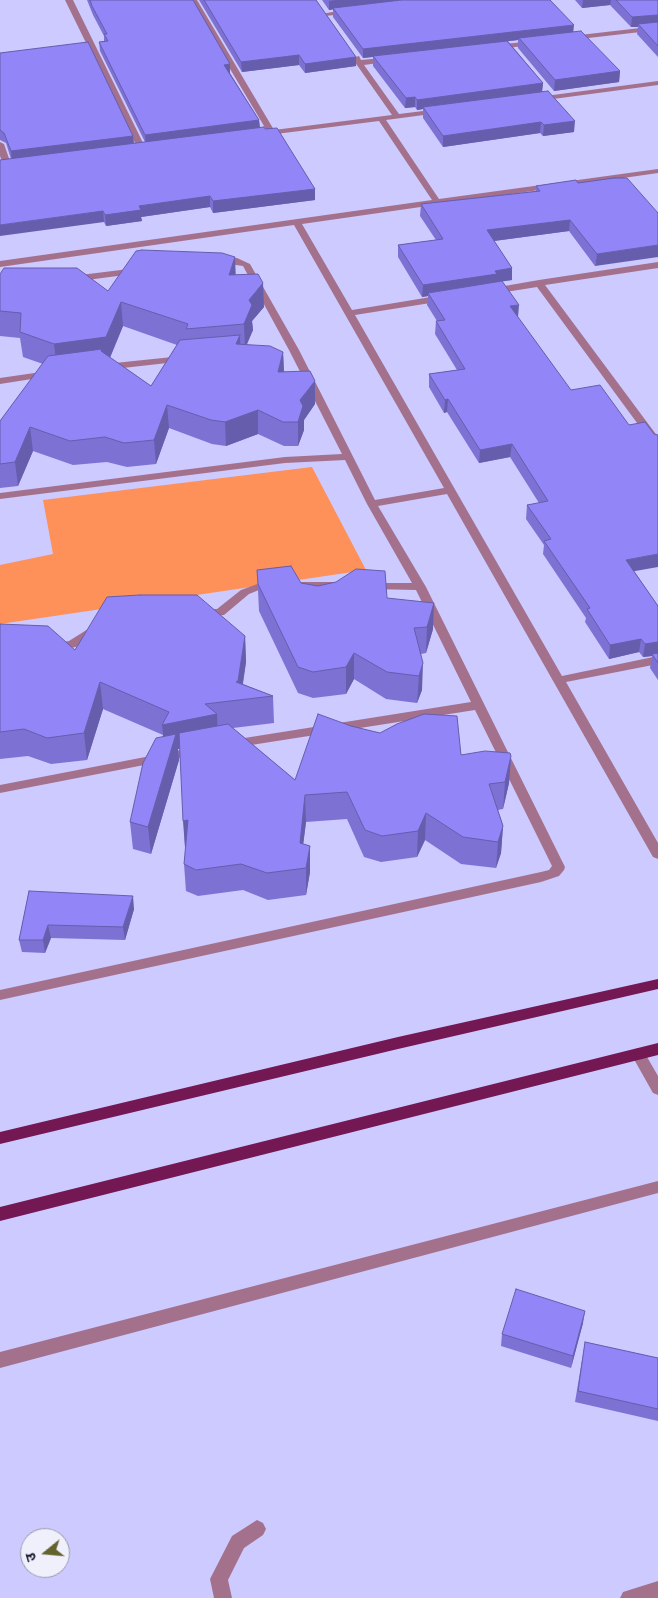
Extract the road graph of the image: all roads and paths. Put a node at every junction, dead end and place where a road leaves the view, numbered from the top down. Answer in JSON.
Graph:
{"nodes":[{"id":1,"x":69,"y":0,"type":"edge"},
{"id":2,"x":193,"y":0,"type":"edge"},
{"id":3,"x":355,"y":10,"type":"edge"},
{"id":4,"x":331,"y":22,"type":"edge"},
{"id":5,"x":658,"y":28,"type":"edge"},
{"id":6,"x":565,"y":39,"type":"edge"},
{"id":7,"x":546,"y":41,"type":"edge"},
{"id":8,"x":509,"y":46,"type":"junction"},
{"id":9,"x":481,"y":49,"type":"edge"},
{"id":10,"x":515,"y":53,"type":"edge"},
{"id":11,"x":354,"y":55,"type":"edge"},
{"id":12,"x":397,"y":58,"type":"edge"},
{"id":13,"x":360,"y":63,"type":"junction"},
{"id":14,"x":658,"y":83,"type":"edge"},
{"id":15,"x":546,"y":90,"type":"edge"},
{"id":16,"x":553,"y":97,"type":"junction"},
{"id":17,"x":533,"y":99,"type":"edge"},
{"id":18,"x":446,"y":110,"type":"edge"},
{"id":19,"x":397,"y":117,"type":"junction"},
{"id":20,"x":380,"y":119,"type":"junction"},
{"id":21,"x":272,"y":133,"type":"junction"},
{"id":22,"x":253,"y":135,"type":"edge"},
{"id":23,"x":0,"y":144,"type":"edge"},
{"id":24,"x":151,"y":148,"type":"edge"},
{"id":25,"x":142,"y":149,"type":"junction"},
{"id":26,"x":132,"y":151,"type":"edge"},
{"id":27,"x":18,"y":165,"type":"edge"},
{"id":28,"x":4,"y":167,"type":"edge"},
{"id":29,"x":658,"y":171,"type":"edge"},
{"id":30,"x":436,"y":202,"type":"junction"},
{"id":31,"x":298,"y":222,"type":"junction"},
{"id":32,"x":210,"y":261,"type":"edge"},
{"id":33,"x":0,"y":264,"type":"edge"},
{"id":34,"x":658,"y":264,"type":"edge"},
{"id":35,"x":145,"y":269,"type":"edge"},
{"id":36,"x":58,"y":281,"type":"edge"},
{"id":37,"x":539,"y":283,"type":"junction"},
{"id":38,"x":480,"y":293,"type":"edge"},
{"id":39,"x":451,"y":297,"type":"edge"},
{"id":40,"x":349,"y":313,"type":"junction"},
{"id":41,"x":191,"y":358,"type":"edge"},
{"id":42,"x":96,"y":368,"type":"edge"},
{"id":43,"x":57,"y":373,"type":"edge"},
{"id":44,"x":0,"y":381,"type":"edge"},
{"id":45,"x":658,"y":444,"type":"edge"},
{"id":46,"x":348,"y":457,"type":"junction"},
{"id":47,"x":450,"y":490,"type":"junction"},
{"id":48,"x":0,"y":496,"type":"edge"},
{"id":49,"x":372,"y":504,"type":"junction"},
{"id":50,"x":420,"y":587,"type":"junction"},
{"id":51,"x":187,"y":613,"type":"edge"},
{"id":52,"x":106,"y":619,"type":"edge"},
{"id":53,"x":38,"y":646,"type":"edge"},
{"id":54,"x":658,"y":660,"type":"edge"},
{"id":55,"x":559,"y":680,"type":"junction"},
{"id":56,"x":479,"y":705,"type":"junction"},
{"id":57,"x":224,"y":746,"type":"edge"},
{"id":58,"x":205,"y":749,"type":"edge"},
{"id":59,"x":0,"y":789,"type":"edge"},
{"id":60,"x":658,"y":854,"type":"edge"},
{"id":61,"x":658,"y":984,"type":"edge"},
{"id":62,"x":0,"y":995,"type":"edge"},
{"id":63,"x":658,"y":1049,"type":"edge"},
{"id":64,"x":638,"y":1054,"type":"junction"},
{"id":65,"x":658,"y":1089,"type":"edge"},
{"id":66,"x":0,"y":1138,"type":"edge"},
{"id":67,"x":658,"y":1187,"type":"edge"},
{"id":68,"x":0,"y":1214,"type":"edge"},
{"id":69,"x":0,"y":1360,"type":"edge"},
{"id":70,"x":257,"y":1529,"type":"dead end"},
{"id":71,"x":658,"y":1590,"type":"edge"},
{"id":72,"x":224,"y":1598,"type":"edge"},
{"id":73,"x":629,"y":1598,"type":"edge"}],
"edges":[{"from":1,"to":25,"type":"street"},
{"from":2,"to":21,"type":"street"},
{"from":3,"to":4,"type":"street"},
{"from":5,"to":6,"type":"street"},
{"from":7,"to":8,"type":"street"},
{"from":8,"to":9,"type":"street"},
{"from":8,"to":10,"type":"street"},
{"from":11,"to":13,"type":"street"},
{"from":12,"to":13,"type":"street"},
{"from":13,"to":19,"type":"street"},
{"from":14,"to":16,"type":"street"},
{"from":15,"to":16,"type":"street"},
{"from":16,"to":17,"type":"street"},
{"from":18,"to":19,"type":"street"},
{"from":19,"to":20,"type":"street"},
{"from":20,"to":21,"type":"street"},
{"from":20,"to":30,"type":"street"},
{"from":21,"to":22,"type":"street"},
{"from":23,"to":28,"type":"street"},
{"from":24,"to":25,"type":"street"},
{"from":25,"to":26,"type":"street"},
{"from":27,"to":28,"type":"street"},
{"from":29,"to":30,"type":"street"},
{"from":30,"to":31,"type":"street"},
{"from":31,"to":33,"type":"street"},
{"from":31,"to":40,"type":"street"},
{"from":32,"to":46,"type":"street"},
{"from":34,"to":37,"type":"street"},
{"from":35,"to":36,"type":"street"},
{"from":37,"to":38,"type":"street"},
{"from":37,"to":45,"type":"street"},
{"from":39,"to":40,"type":"street"},
{"from":40,"to":47,"type":"street"},
{"from":41,"to":42,"type":"street"},
{"from":43,"to":44,"type":"street"},
{"from":46,"to":48,"type":"street"},
{"from":46,"to":49,"type":"street"},
{"from":47,"to":49,"type":"street"},
{"from":47,"to":55,"type":"street"},
{"from":49,"to":50,"type":"street"},
{"from":50,"to":51,"type":"street"},
{"from":50,"to":56,"type":"street"},
{"from":52,"to":53,"type":"street"},
{"from":54,"to":55,"type":"street"},
{"from":55,"to":60,"type":"street"},
{"from":56,"to":57,"type":"street"},
{"from":56,"to":62,"type":"street"},
{"from":58,"to":59,"type":"street"},
{"from":61,"to":66,"type":"main road"},
{"from":63,"to":64,"type":"main road"},
{"from":64,"to":65,"type":"street"},
{"from":64,"to":68,"type":"main road"},
{"from":67,"to":69,"type":"street"},
{"from":70,"to":72,"type":"street"},
{"from":71,"to":73,"type":"street"}]}
